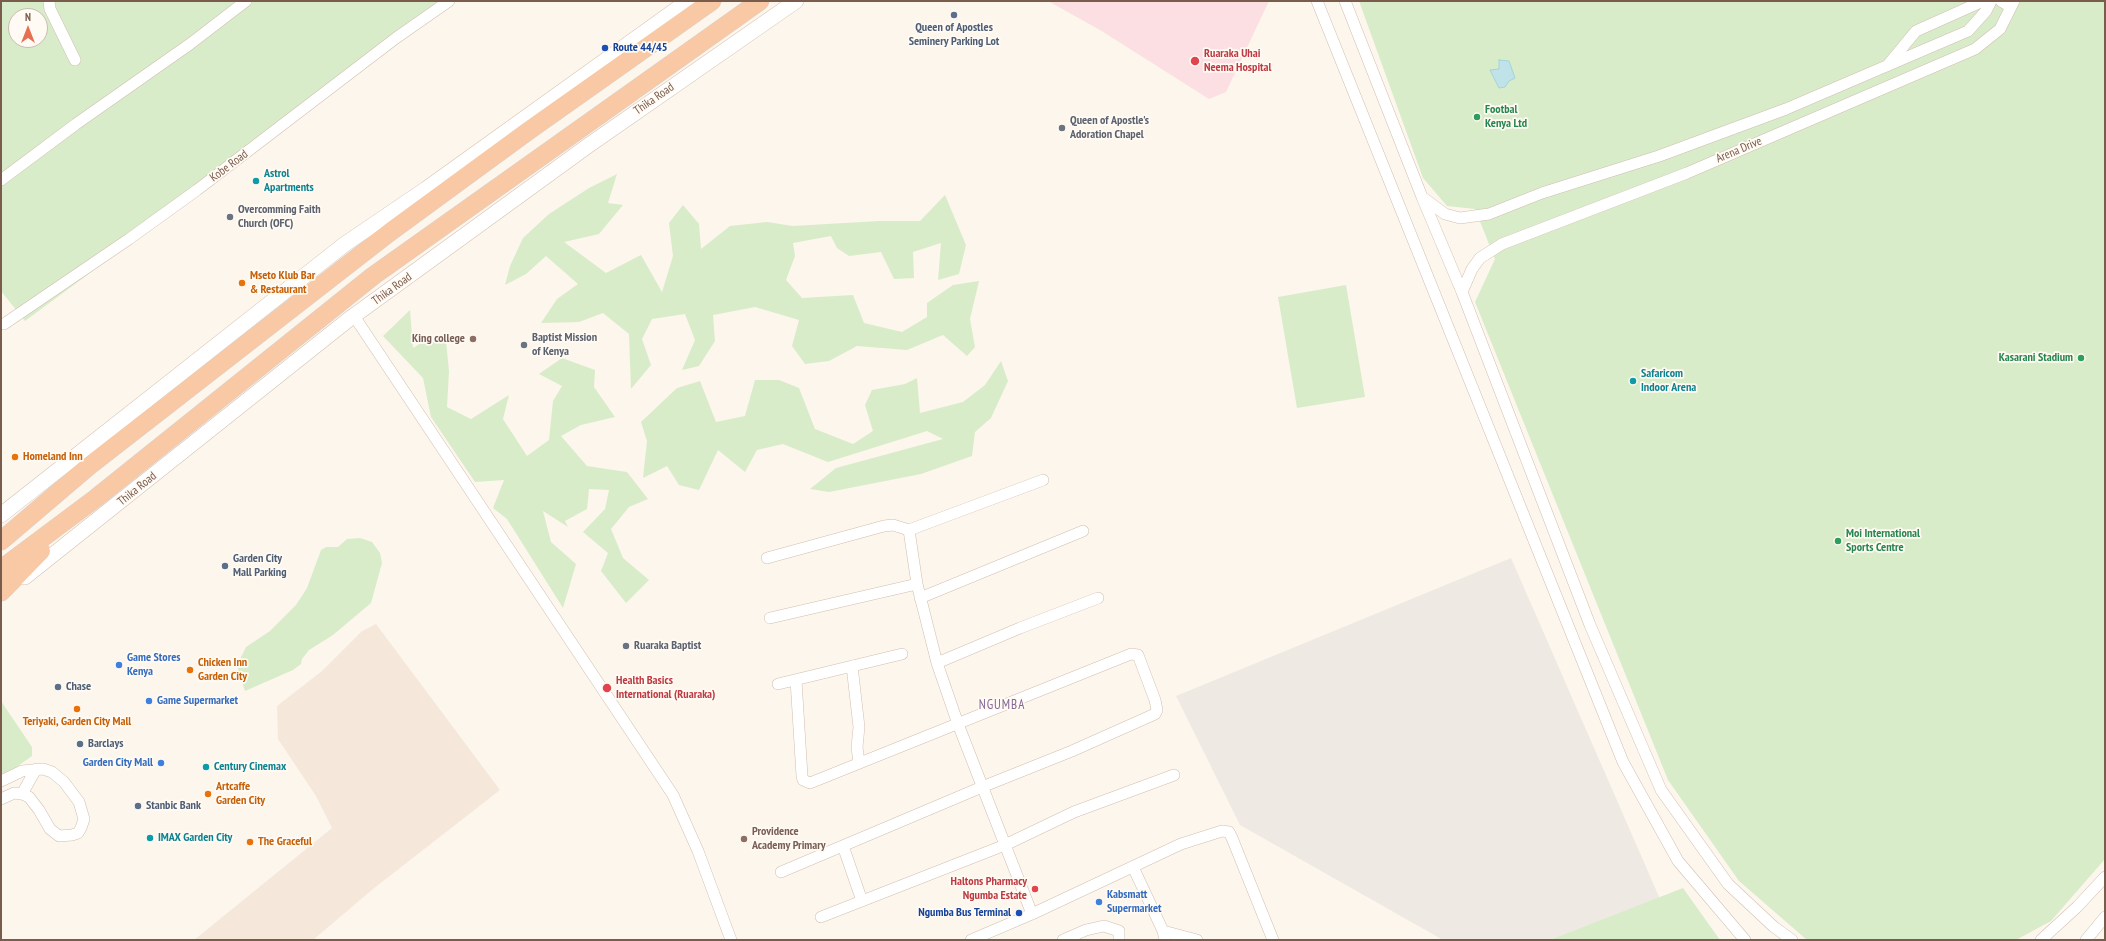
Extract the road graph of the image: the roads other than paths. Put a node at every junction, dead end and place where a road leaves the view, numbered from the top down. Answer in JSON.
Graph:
{"nodes":[{"id":1,"x":49,"y":1,"type":"edge"},
{"id":2,"x":246,"y":1,"type":"edge"},
{"id":3,"x":448,"y":1,"type":"edge"},
{"id":4,"x":688,"y":1,"type":"edge"},
{"id":5,"x":712,"y":1,"type":"edge"},
{"id":6,"x":760,"y":1,"type":"edge"},
{"id":7,"x":796,"y":1,"type":"edge"},
{"id":8,"x":1317,"y":1,"type":"edge"},
{"id":9,"x":1345,"y":1,"type":"edge"},
{"id":10,"x":1983,"y":1,"type":"edge"},
{"id":11,"x":1991,"y":1,"type":"edge"},
{"id":12,"x":2001,"y":1,"type":"edge"},
{"id":13,"x":2013,"y":4,"type":"edge"},
{"id":14,"x":75,"y":60,"type":"dead end"},
{"id":15,"x":1887,"y":67,"type":"junction"},
{"id":16,"x":526,"y":116,"type":"junction"},
{"id":17,"x":507,"y":147,"type":"junction"},
{"id":18,"x":1,"y":180,"type":"edge"},
{"id":19,"x":1422,"y":197,"type":"junction"},
{"id":20,"x":1462,"y":292,"type":"junction"},
{"id":21,"x":354,"y":316,"type":"junction"},
{"id":22,"x":2,"y":324,"type":"edge"},
{"id":23,"x":1043,"y":480,"type":"dead end"},
{"id":24,"x":96,"y":498,"type":"junction"},
{"id":25,"x":1,"y":516,"type":"edge"},
{"id":26,"x":23,"y":522,"type":"junction"},
{"id":27,"x":909,"y":530,"type":"junction"},
{"id":28,"x":1082,"y":530,"type":"dead end"},
{"id":29,"x":1,"y":534,"type":"edge"},
{"id":30,"x":1,"y":541,"type":"edge"},
{"id":31,"x":768,"y":558,"type":"dead end"},
{"id":32,"x":1,"y":569,"type":"edge"},
{"id":33,"x":917,"y":584,"type":"junction"},
{"id":34,"x":1,"y":592,"type":"edge"},
{"id":35,"x":1,"y":596,"type":"edge"},
{"id":36,"x":920,"y":598,"type":"junction"},
{"id":37,"x":1098,"y":598,"type":"dead end"},
{"id":38,"x":770,"y":618,"type":"dead end"},
{"id":39,"x":902,"y":654,"type":"dead end"},
{"id":40,"x":937,"y":662,"type":"junction"},
{"id":41,"x":852,"y":666,"type":"junction"},
{"id":42,"x":796,"y":680,"type":"junction"},
{"id":43,"x":778,"y":684,"type":"dead end"},
{"id":44,"x":958,"y":724,"type":"junction"},
{"id":45,"x":859,"y":763,"type":"junction"},
{"id":46,"x":36,"y":769,"type":"junction"},
{"id":47,"x":1174,"y":775,"type":"dead end"},
{"id":48,"x":1,"y":781,"type":"edge"},
{"id":49,"x":982,"y":787,"type":"junction"},
{"id":50,"x":22,"y":794,"type":"junction"},
{"id":51,"x":1,"y":799,"type":"edge"},
{"id":52,"x":1005,"y":845,"type":"junction"},
{"id":53,"x":843,"y":846,"type":"junction"},
{"id":54,"x":1133,"y":867,"type":"junction"},
{"id":55,"x":781,"y":872,"type":"dead end"},
{"id":56,"x":2105,"y":877,"type":"edge"},
{"id":57,"x":862,"y":900,"type":"junction"},
{"id":58,"x":1032,"y":914,"type":"junction"},
{"id":59,"x":821,"y":916,"type":"dead end"},
{"id":60,"x":2105,"y":916,"type":"edge"},
{"id":61,"x":1164,"y":935,"type":"edge"},
{"id":62,"x":731,"y":940,"type":"edge"},
{"id":63,"x":971,"y":940,"type":"edge"},
{"id":64,"x":1063,"y":940,"type":"edge"},
{"id":65,"x":1119,"y":940,"type":"edge"},
{"id":66,"x":1197,"y":940,"type":"edge"},
{"id":67,"x":1273,"y":940,"type":"edge"},
{"id":68,"x":1745,"y":940,"type":"edge"},
{"id":69,"x":1792,"y":940,"type":"edge"},
{"id":70,"x":2041,"y":940,"type":"edge"},
{"id":71,"x":2086,"y":940,"type":"edge"}],
"edges":[{"from":1,"to":14,"type":"street"},
{"from":2,"to":18,"type":"street"},
{"from":3,"to":22,"type":"street","name":"Kobe Road"},
{"from":4,"to":16,"type":"main road"},
{"from":5,"to":17,"type":"highway"},
{"from":6,"to":24,"type":"highway","name":"Thika Road"},
{"from":7,"to":21,"type":"main road","name":"Thika Road"},
{"from":8,"to":68,"type":"street"},
{"from":9,"to":19,"type":"street"},
{"from":10,"to":15,"type":"street"},
{"from":11,"to":15,"type":"street","name":"Arena Drive"},
{"from":12,"to":13,"type":"street"},
{"from":13,"to":20,"type":"street","name":"Arena Drive"},
{"from":15,"to":19,"type":"street","name":"Arena Drive"},
{"from":16,"to":17,"type":"highway"},
{"from":16,"to":25,"type":"main road"},
{"from":17,"to":26,"type":"highway"},
{"from":19,"to":20,"type":"street"},
{"from":20,"to":69,"type":"street"},
{"from":21,"to":35,"type":"main road","name":"Thika Road"},
{"from":21,"to":62,"type":"street"},
{"from":23,"to":27,"type":"street"},
{"from":24,"to":32,"type":"highway","name":"Thika Road"},
{"from":24,"to":34,"type":"highway"},
{"from":26,"to":29,"type":"highway"},
{"from":26,"to":30,"type":"highway"},
{"from":27,"to":31,"type":"street"},
{"from":27,"to":33,"type":"street"},
{"from":28,"to":36,"type":"street"},
{"from":33,"to":36,"type":"street"},
{"from":33,"to":38,"type":"street"},
{"from":36,"to":40,"type":"street"},
{"from":37,"to":40,"type":"street"},
{"from":39,"to":41,"type":"street"},
{"from":40,"to":44,"type":"street"},
{"from":41,"to":42,"type":"street"},
{"from":41,"to":45,"type":"street"},
{"from":42,"to":43,"type":"street"},
{"from":42,"to":45,"type":"street"},
{"from":44,"to":45,"type":"street"},
{"from":44,"to":49,"type":"street"},
{"from":44,"to":49,"type":"street"},
{"from":46,"to":48,"type":"street"},
{"from":46,"to":50,"type":"street"},
{"from":46,"to":50,"type":"street"},
{"from":47,"to":52,"type":"street"},
{"from":49,"to":52,"type":"street"},
{"from":49,"to":53,"type":"street"},
{"from":50,"to":51,"type":"street"},
{"from":52,"to":57,"type":"street"},
{"from":52,"to":58,"type":"street"},
{"from":53,"to":55,"type":"street"},
{"from":53,"to":57,"type":"street"},
{"from":54,"to":58,"type":"street"},
{"from":54,"to":61,"type":"street"},
{"from":54,"to":67,"type":"street"},
{"from":56,"to":70,"type":"street"},
{"from":57,"to":59,"type":"street"},
{"from":58,"to":63,"type":"street"},
{"from":60,"to":71,"type":"street"},
{"from":61,"to":66,"type":"street"},
{"from":64,"to":65,"type":"street"}]}
